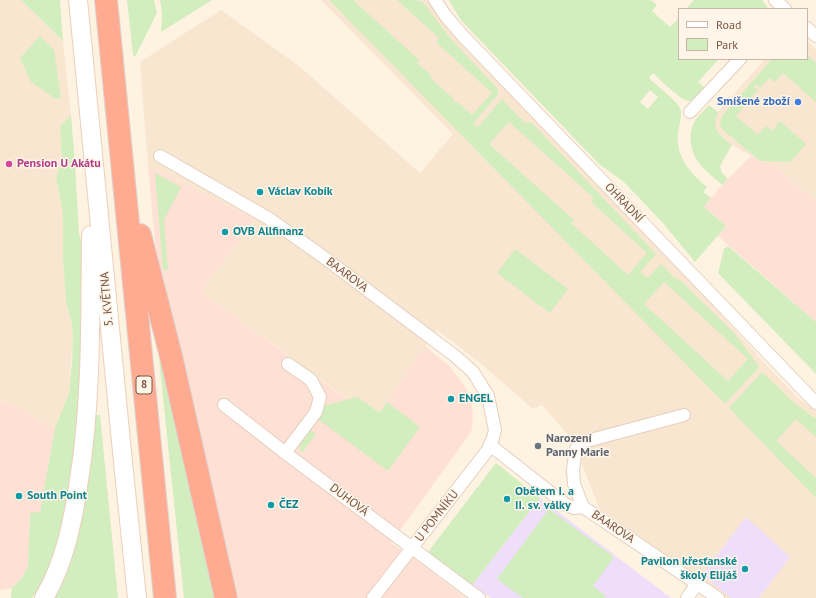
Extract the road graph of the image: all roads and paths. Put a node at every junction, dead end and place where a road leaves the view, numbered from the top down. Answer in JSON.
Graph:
{"nodes":[{"id":1,"x":78,"y":0,"type":"edge"},
{"id":2,"x":106,"y":0,"type":"edge"},
{"id":3,"x":435,"y":0,"type":"edge"},
{"id":4,"x":775,"y":0,"type":"edge"},
{"id":5,"x":792,"y":0,"type":"edge"},
{"id":6,"x":784,"y":8,"type":"edge"},
{"id":7,"x":786,"y":8,"type":"edge"},
{"id":8,"x":808,"y":29,"type":"edge"},
{"id":9,"x":816,"y":36,"type":"edge"},
{"id":10,"x":739,"y":60,"type":"edge"},
{"id":11,"x":690,"y":112,"type":"dead end"},
{"id":12,"x":93,"y":148,"type":"junction"},
{"id":13,"x":160,"y":156,"type":"dead end"},
{"id":14,"x":123,"y":171,"type":"junction"},
{"id":15,"x":288,"y":364,"type":"dead end"},
{"id":16,"x":816,"y":403,"type":"edge"},
{"id":17,"x":224,"y":405,"type":"dead end"},
{"id":18,"x":684,"y":415,"type":"dead end"},
{"id":19,"x":495,"y":430,"type":"joint"},
{"id":20,"x":490,"y":445,"type":"junction"},
{"id":21,"x":285,"y":453,"type":"junction"},
{"id":22,"x":583,"y":507,"type":"junction"},
{"id":23,"x":412,"y":548,"type":"junction"},
{"id":24,"x":56,"y":572,"type":"junction"},
{"id":25,"x":697,"y":584,"type":"junction"},
{"id":26,"x":38,"y":598,"type":"edge"},
{"id":27,"x":44,"y":598,"type":"edge"},
{"id":28,"x":137,"y":598,"type":"edge"},
{"id":29,"x":165,"y":598,"type":"edge"},
{"id":30,"x":226,"y":598,"type":"edge"},
{"id":31,"x":373,"y":598,"type":"edge"},
{"id":32,"x":479,"y":598,"type":"edge"},
{"id":33,"x":687,"y":598,"type":"edge"},
{"id":34,"x":718,"y":598,"type":"edge"}],
"edges":[{"from":1,"to":12,"type":"main road","name":"5. KVĚTNA"},
{"from":2,"to":14,"type":"highway","number":"8"},
{"from":3,"to":16,"type":"street","name":"OHRADNÍ"},
{"from":4,"to":6,"type":"street"},
{"from":5,"to":7,"type":"street"},
{"from":8,"to":9,"type":"street"},
{"from":10,"to":11,"type":"street"},
{"from":12,"to":24,"type":"main road"},
{"from":12,"to":28,"type":"main road","name":"5. KVĚTNA"},
{"from":13,"to":19,"type":"street","name":"BAAROVA"},
{"from":14,"to":29,"type":"highway","number":"8"},
{"from":14,"to":30,"type":"highway"},
{"from":15,"to":21,"type":"street"},
{"from":17,"to":21,"type":"street","name":"DUHOVÁ"},
{"from":18,"to":22,"type":"street"},
{"from":19,"to":20,"type":"street","name":"U POMNÍKU"},
{"from":20,"to":22,"type":"street","name":"BAAROVA"},
{"from":20,"to":23,"type":"street","name":"U POMNÍKU"},
{"from":21,"to":23,"type":"street","name":"DUHOVÁ"},
{"from":22,"to":25,"type":"street","name":"BAAROVA"},
{"from":23,"to":31,"type":"street","name":"U POMNÍKU"},
{"from":23,"to":32,"type":"street","name":"DUHOVÁ"},
{"from":24,"to":26,"type":"main road"},
{"from":24,"to":27,"type":"main road"},
{"from":25,"to":33,"type":"street"},
{"from":25,"to":34,"type":"street","name":"BAAROVA"}]}
